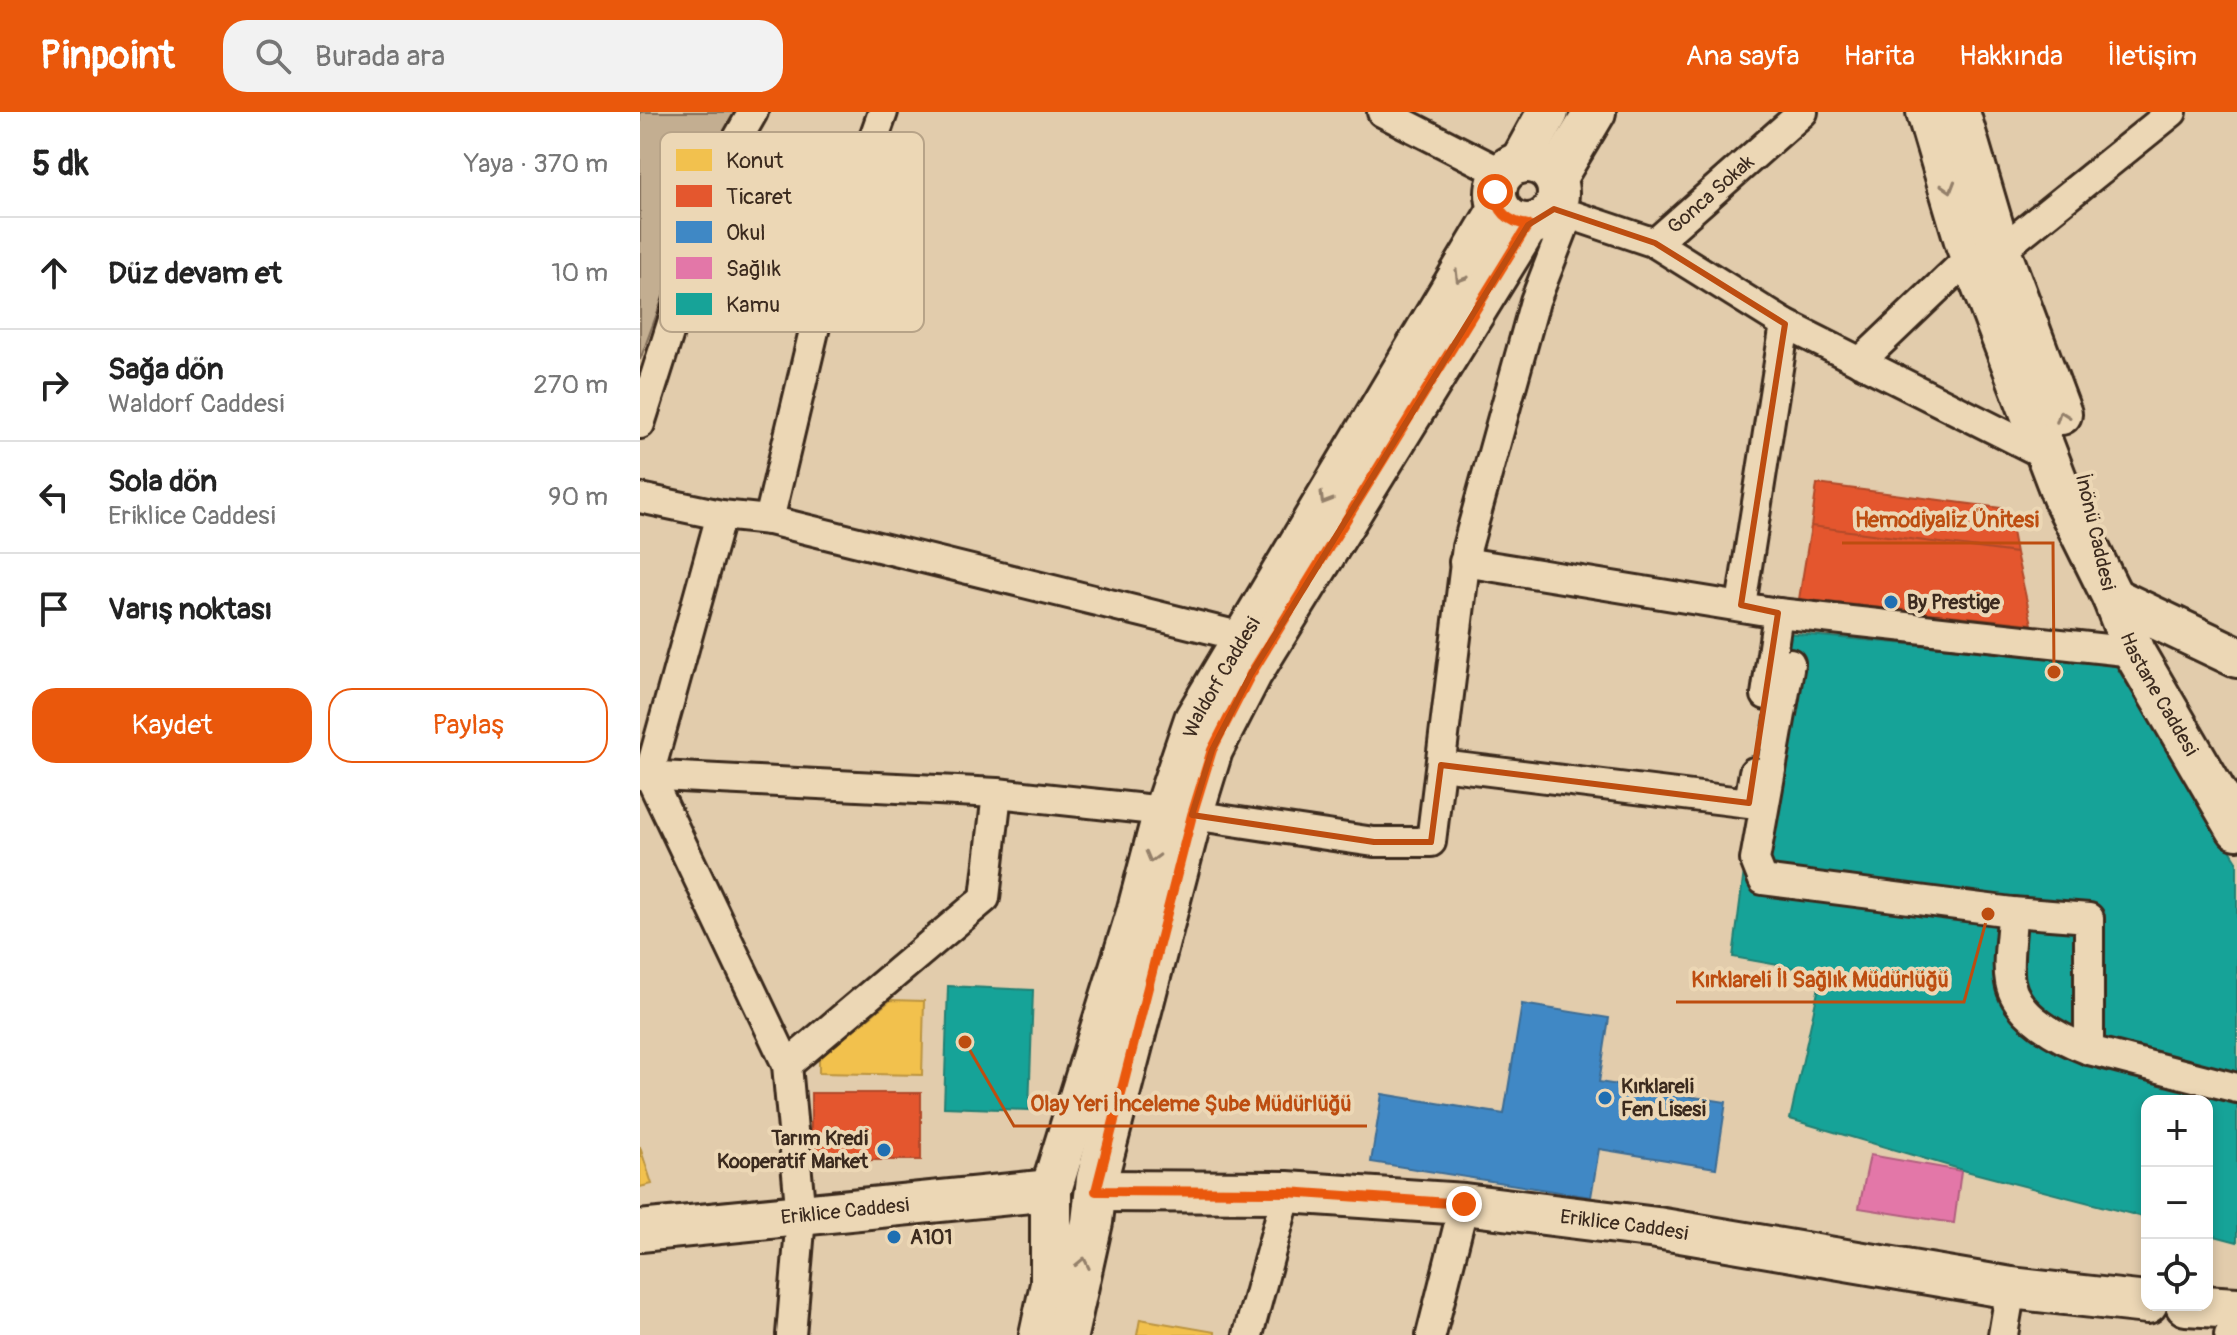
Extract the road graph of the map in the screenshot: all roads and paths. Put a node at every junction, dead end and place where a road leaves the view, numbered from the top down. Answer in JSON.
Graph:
{"nodes":[{"id":1,"x":753,"y":112,"type":"edge"},
{"id":2,"x":883,"y":112,"type":"edge"},
{"id":3,"x":1382,"y":112,"type":"edge"},
{"id":4,"x":1548,"y":112,"type":"edge"},
{"id":5,"x":1595,"y":112,"type":"edge"},
{"id":6,"x":1803,"y":112,"type":"edge"},
{"id":7,"x":1927,"y":112,"type":"edge"},
{"id":8,"x":1959,"y":112,"type":"edge"},
{"id":9,"x":2172,"y":112,"type":"edge"},
{"id":10,"x":742,"y":132,"type":"edge"},
{"id":11,"x":876,"y":132,"type":"edge"},
{"id":12,"x":1532,"y":196,"type":"junction"},
{"id":13,"x":1655,"y":243,"type":"junction"},
{"id":14,"x":1986,"y":253,"type":"junction"},
{"id":15,"x":1785,"y":324,"type":"junction"},
{"id":16,"x":669,"y":332,"type":"edge"},
{"id":17,"x":814,"y":332,"type":"edge"},
{"id":18,"x":1860,"y":362,"type":"junction"},
{"id":19,"x":640,"y":424,"type":"edge"},
{"id":20,"x":2048,"y":456,"type":"junction"},
{"id":21,"x":640,"y":498,"type":"edge"},
{"id":22,"x":721,"y":515,"type":"junction"},
{"id":23,"x":769,"y":520,"type":"junction"},
{"id":24,"x":1464,"y":562,"type":"junction"},
{"id":25,"x":2113,"y":598,"type":"junction"},
{"id":26,"x":1741,"y":605,"type":"junction"},
{"id":27,"x":1778,"y":613,"type":"junction"},
{"id":28,"x":1243,"y":637,"type":"junction"},
{"id":29,"x":2134,"y":652,"type":"junction"},
{"id":30,"x":2237,"y":657,"type":"edge"},
{"id":31,"x":1790,"y":663,"type":"dead end"},
{"id":32,"x":653,"y":710,"type":"edge"},
{"id":33,"x":1441,"y":765,"type":"junction"},
{"id":34,"x":644,"y":775,"type":"edge"},
{"id":35,"x":997,"y":793,"type":"junction"},
{"id":36,"x":1178,"y":813,"type":"junction"},
{"id":37,"x":2237,"y":829,"type":"edge"},
{"id":38,"x":2012,"y":912,"type":"junction"},
{"id":39,"x":2089,"y":1050,"type":"junction"},
{"id":40,"x":787,"y":1065,"type":"junction"},
{"id":41,"x":2237,"y":1088,"type":"edge"},
{"id":42,"x":1076,"y":1183,"type":"junction"},
{"id":43,"x":1287,"y":1192,"type":"junction"},
{"id":44,"x":1464,"y":1204,"type":"junction"},
{"id":45,"x":801,"y":1217,"type":"junction"},
{"id":46,"x":640,"y":1231,"type":"edge"},
{"id":47,"x":2011,"y":1288,"type":"junction"},
{"id":48,"x":2141,"y":1302,"type":"edge"},
{"id":49,"x":2213,"y":1307,"type":"edge"},
{"id":50,"x":2237,"y":1308,"type":"edge"},
{"id":51,"x":2237,"y":1326,"type":"edge"},
{"id":52,"x":791,"y":1335,"type":"edge"},
{"id":53,"x":1040,"y":1335,"type":"edge"},
{"id":54,"x":1067,"y":1335,"type":"edge"},
{"id":55,"x":1248,"y":1335,"type":"edge"},
{"id":56,"x":1431,"y":1335,"type":"edge"},
{"id":57,"x":2003,"y":1335,"type":"edge"},
{"id":58,"x":2229,"y":1335,"type":"edge"}],
"edges":[{"from":1,"to":10,"type":"street"},
{"from":2,"to":11,"type":"street"},
{"from":3,"to":12,"type":"street"},
{"from":4,"to":12,"type":"main road","name":"Waldorf Caddesi"},
{"from":5,"to":12,"type":"main road","name":"Waldorf Caddesi"},
{"from":6,"to":13,"type":"street","name":"Gonca Sokak"},
{"from":7,"to":14,"type":"main road","name":"İnönü Caddesi","one_way":true},
{"from":8,"to":14,"type":"main road","name":"İnönü Caddesi"},
{"from":9,"to":14,"type":"street"},
{"from":12,"to":13,"type":"street"},
{"from":12,"to":24,"type":"street"},
{"from":12,"to":28,"type":"main road","name":"Waldorf Caddesi","one_way":true},
{"from":12,"to":36,"type":"main road","name":"Waldorf Caddesi"},
{"from":13,"to":15,"type":"street"},
{"from":14,"to":18,"type":"street"},
{"from":14,"to":20,"type":"main road","name":"İnönü Caddesi"},
{"from":25,"to":14,"type":"main road","name":"İnönü Caddesi","one_way":true},
{"from":15,"to":18,"type":"street"},
{"from":15,"to":26,"type":"street"},
{"from":16,"to":19,"type":"street"},
{"from":17,"to":23,"type":"street"},
{"from":18,"to":20,"type":"street"},
{"from":20,"to":25,"type":"main road","name":"İnönü Caddesi"},
{"from":21,"to":22,"type":"street"},
{"from":22,"to":23,"type":"street"},
{"from":22,"to":32,"type":"street"},
{"from":23,"to":28,"type":"street"},
{"from":24,"to":26,"type":"street"},
{"from":24,"to":33,"type":"street"},
{"from":25,"to":29,"type":"main road","name":"Hastane Caddesi"},
{"from":25,"to":30,"type":"main road"},
{"from":26,"to":27,"type":"street"},
{"from":27,"to":29,"type":"street"},
{"from":27,"to":33,"type":"street"},
{"from":28,"to":36,"type":"main road","name":"Waldorf Caddesi"},
{"from":29,"to":37,"type":"main road","name":"Hastane Caddesi"},
{"from":31,"to":38,"type":"street"},
{"from":32,"to":34,"type":"street"},
{"from":33,"to":36,"type":"street"},
{"from":34,"to":35,"type":"street"},
{"from":34,"to":40,"type":"street"},
{"from":35,"to":36,"type":"street"},
{"from":35,"to":40,"type":"street"},
{"from":36,"to":42,"type":"main road","name":"Waldorf Caddesi"},
{"from":38,"to":39,"type":"street"},
{"from":38,"to":39,"type":"street"},
{"from":39,"to":41,"type":"street"},
{"from":40,"to":45,"type":"street"},
{"from":42,"to":43,"type":"main road","name":"Eriklice Caddesi"},
{"from":42,"to":45,"type":"main road","name":"Eriklice Caddesi"},
{"from":42,"to":53,"type":"main road"},
{"from":54,"to":42,"type":"main road","one_way":true},
{"from":43,"to":44,"type":"main road","name":"Eriklice Caddesi"},
{"from":43,"to":55,"type":"street"},
{"from":44,"to":47,"type":"main road","name":"Eriklice Caddesi"},
{"from":44,"to":56,"type":"street"},
{"from":45,"to":46,"type":"main road","name":"Eriklice Caddesi"},
{"from":45,"to":52,"type":"street"},
{"from":47,"to":48,"type":"main road","name":"Eriklice Caddesi"},
{"from":47,"to":57,"type":"street"},
{"from":49,"to":50,"type":"main road"},
{"from":51,"to":58,"type":"street"}]}
